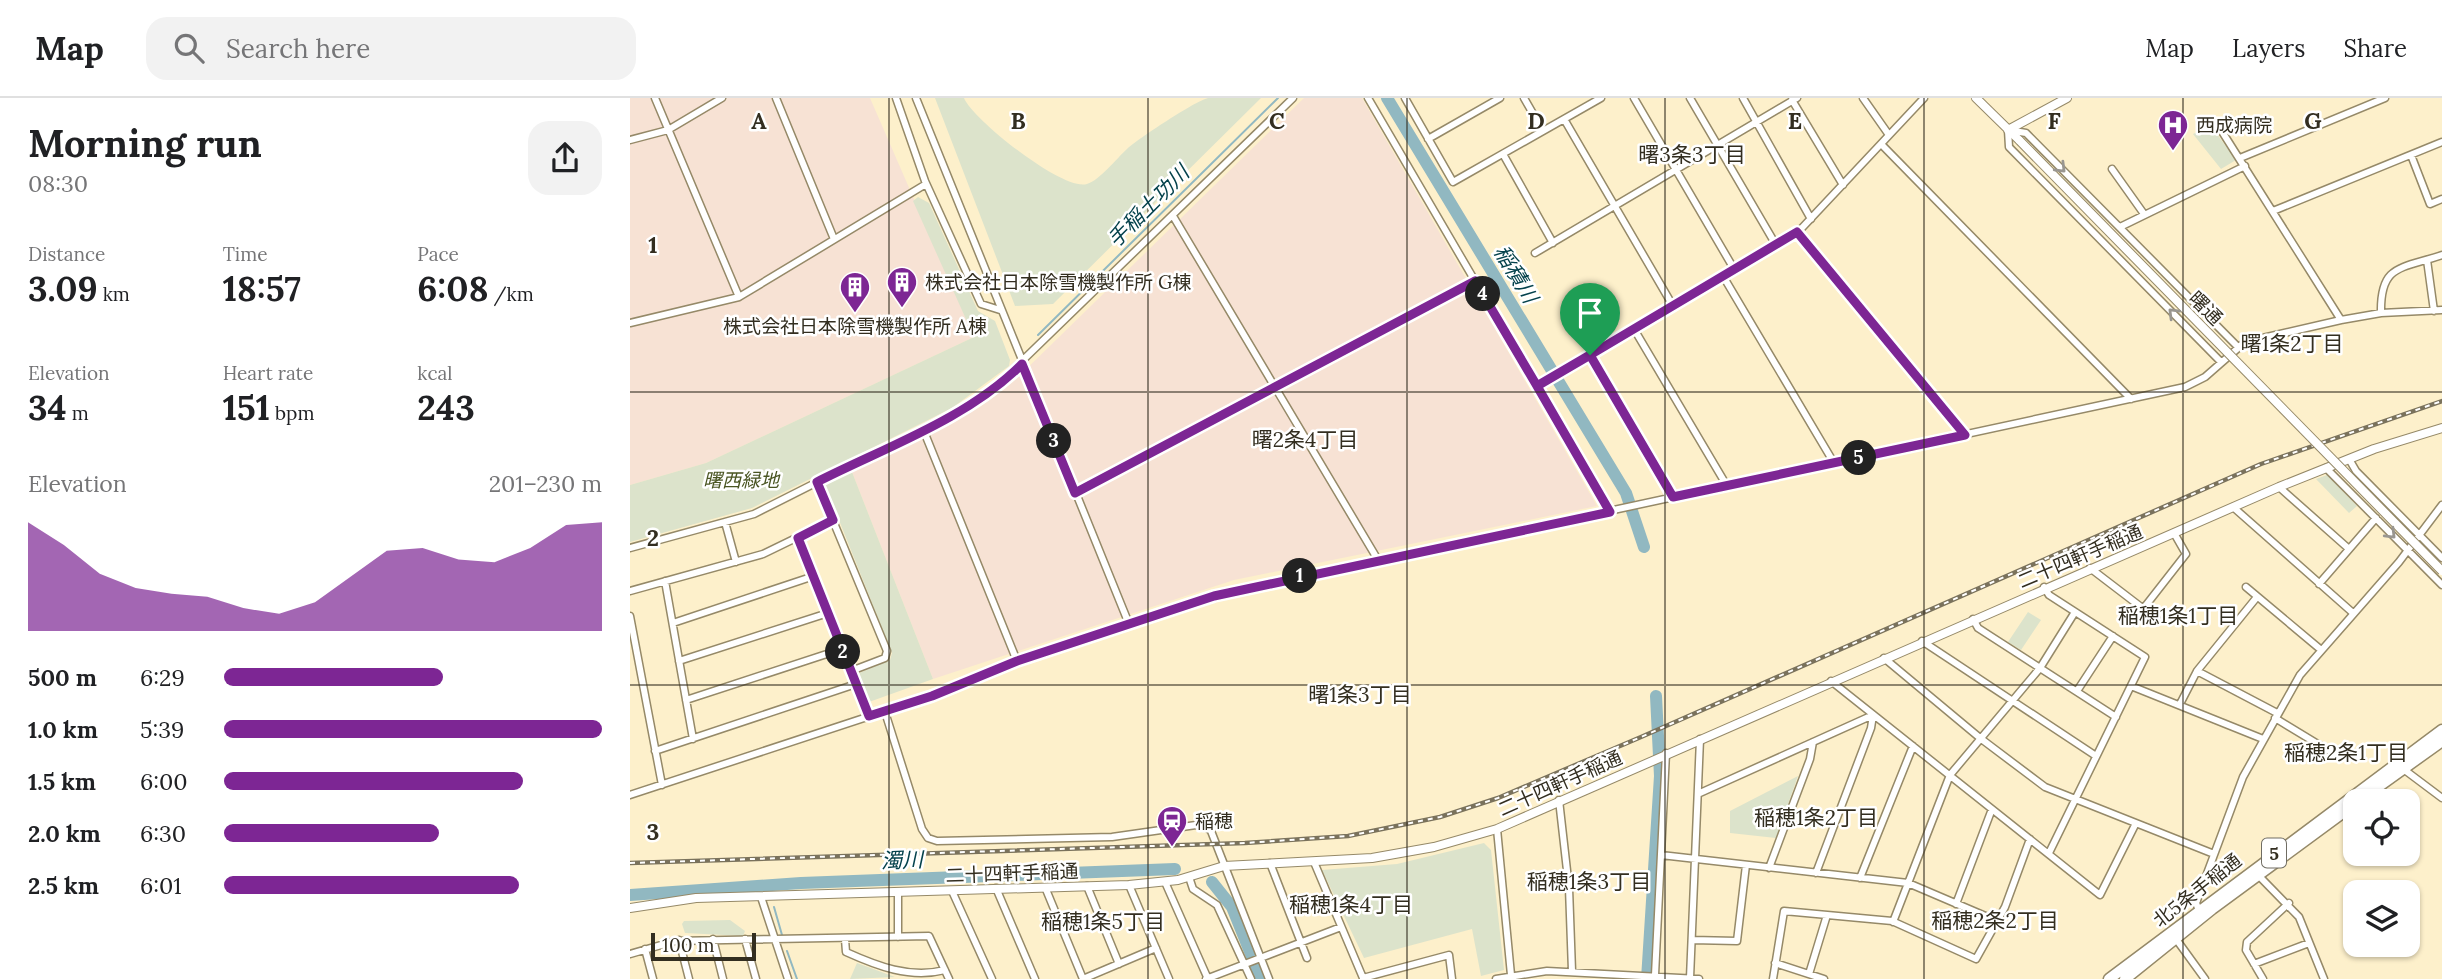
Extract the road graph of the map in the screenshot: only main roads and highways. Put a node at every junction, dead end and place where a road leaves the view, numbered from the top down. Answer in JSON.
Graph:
{"nodes":[{"id":1,"x":2442,"y":730,"type":"edge"},
{"id":2,"x":2442,"y":741,"type":"edge"},
{"id":3,"x":2374,"y":789,"type":"edge"},
{"id":4,"x":2343,"y":812,"type":"edge"},
{"id":5,"x":2200,"y":913,"type":"junction"},
{"id":6,"x":2109,"y":979,"type":"edge"},
{"id":7,"x":2125,"y":979,"type":"edge"}],
"edges":[{"from":1,"to":5,"type":"highway","name":"北5条手稲通","number":"5"},
{"from":2,"to":3,"type":"highway","name":"北5条手稲通","number":"5"},
{"from":4,"to":5,"type":"highway","name":"北5条手稲通","number":"5"},
{"from":5,"to":6,"type":"highway","name":"北5条手稲通","number":"5"},
{"from":5,"to":7,"type":"highway","name":"北5条手稲通","number":"5"}]}
